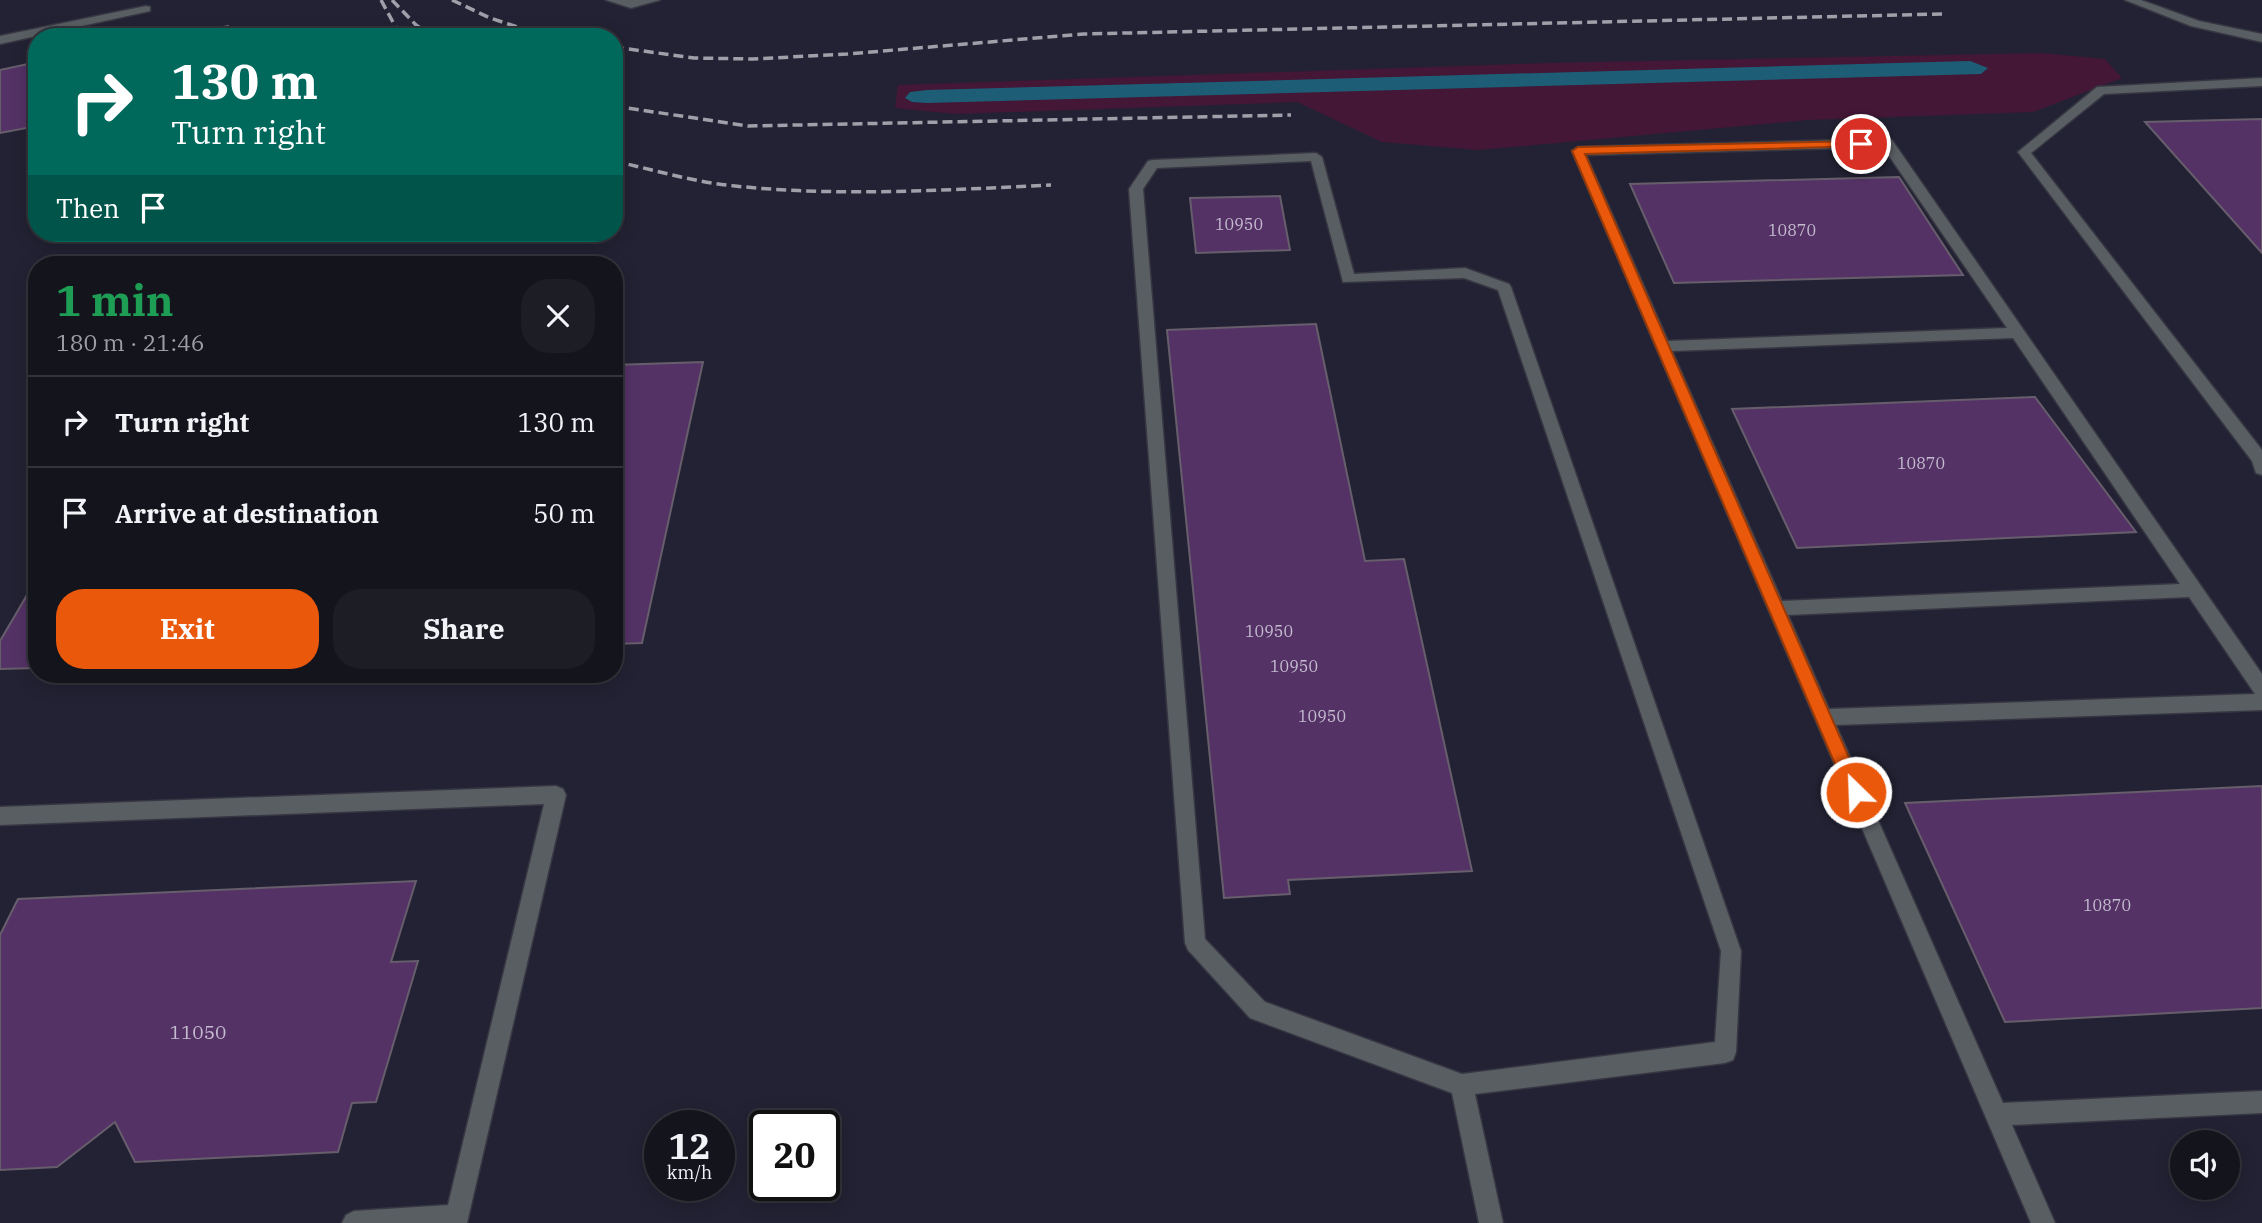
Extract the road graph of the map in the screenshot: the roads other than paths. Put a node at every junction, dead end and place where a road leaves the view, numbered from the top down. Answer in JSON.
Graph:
{"nodes":[{"id":1,"x":612,"y":0,"type":"edge"},
{"id":2,"x":654,"y":0,"type":"edge"},
{"id":3,"x":2131,"y":0,"type":"edge"},
{"id":4,"x":146,"y":9,"type":"dead end"},
{"id":5,"x":57,"y":28,"type":"edge"},
{"id":6,"x":28,"y":34,"type":"edge"},
{"id":7,"x":2262,"y":37,"type":"edge"},
{"id":8,"x":0,"y":40,"type":"edge"},
{"id":9,"x":2262,"y":82,"type":"edge"},
{"id":10,"x":2018,"y":333,"type":"junction"},
{"id":11,"x":1663,"y":346,"type":"junction"},
{"id":12,"x":2262,"y":469,"type":"edge"},
{"id":13,"x":2195,"y":590,"type":"junction"},
{"id":14,"x":1776,"y":608,"type":"junction"},
{"id":15,"x":2262,"y":689,"type":"edge"},
{"id":16,"x":2262,"y":702,"type":"edge"},
{"id":17,"x":1823,"y":717,"type":"junction"},
{"id":18,"x":0,"y":816,"type":"edge"},
{"id":19,"x":1462,"y":1084,"type":"junction"},
{"id":20,"x":2262,"y":1102,"type":"edge"},
{"id":21,"x":1996,"y":1115,"type":"junction"},
{"id":22,"x":456,"y":1219,"type":"edge"},
{"id":23,"x":354,"y":1223,"type":"edge"},
{"id":24,"x":1491,"y":1223,"type":"edge"},
{"id":25,"x":2043,"y":1223,"type":"edge"}],
"edges":[{"from":1,"to":2,"type":"lane"},
{"from":3,"to":7,"type":"lane"},
{"from":4,"to":5,"type":"lane"},
{"from":6,"to":8,"type":"lane"},
{"from":9,"to":12,"type":"lane"},
{"from":10,"to":11,"type":"lane"},
{"from":10,"to":11,"type":"lane"},
{"from":10,"to":13,"type":"lane"},
{"from":11,"to":14,"type":"lane"},
{"from":13,"to":14,"type":"lane"},
{"from":13,"to":15,"type":"lane"},
{"from":14,"to":17,"type":"lane"},
{"from":16,"to":17,"type":"lane"},
{"from":17,"to":21,"type":"lane"},
{"from":18,"to":22,"type":"lane"},
{"from":19,"to":19,"type":"lane"},
{"from":19,"to":24,"type":"lane"},
{"from":20,"to":21,"type":"lane"},
{"from":21,"to":25,"type":"lane"},
{"from":22,"to":23,"type":"lane"}]}
